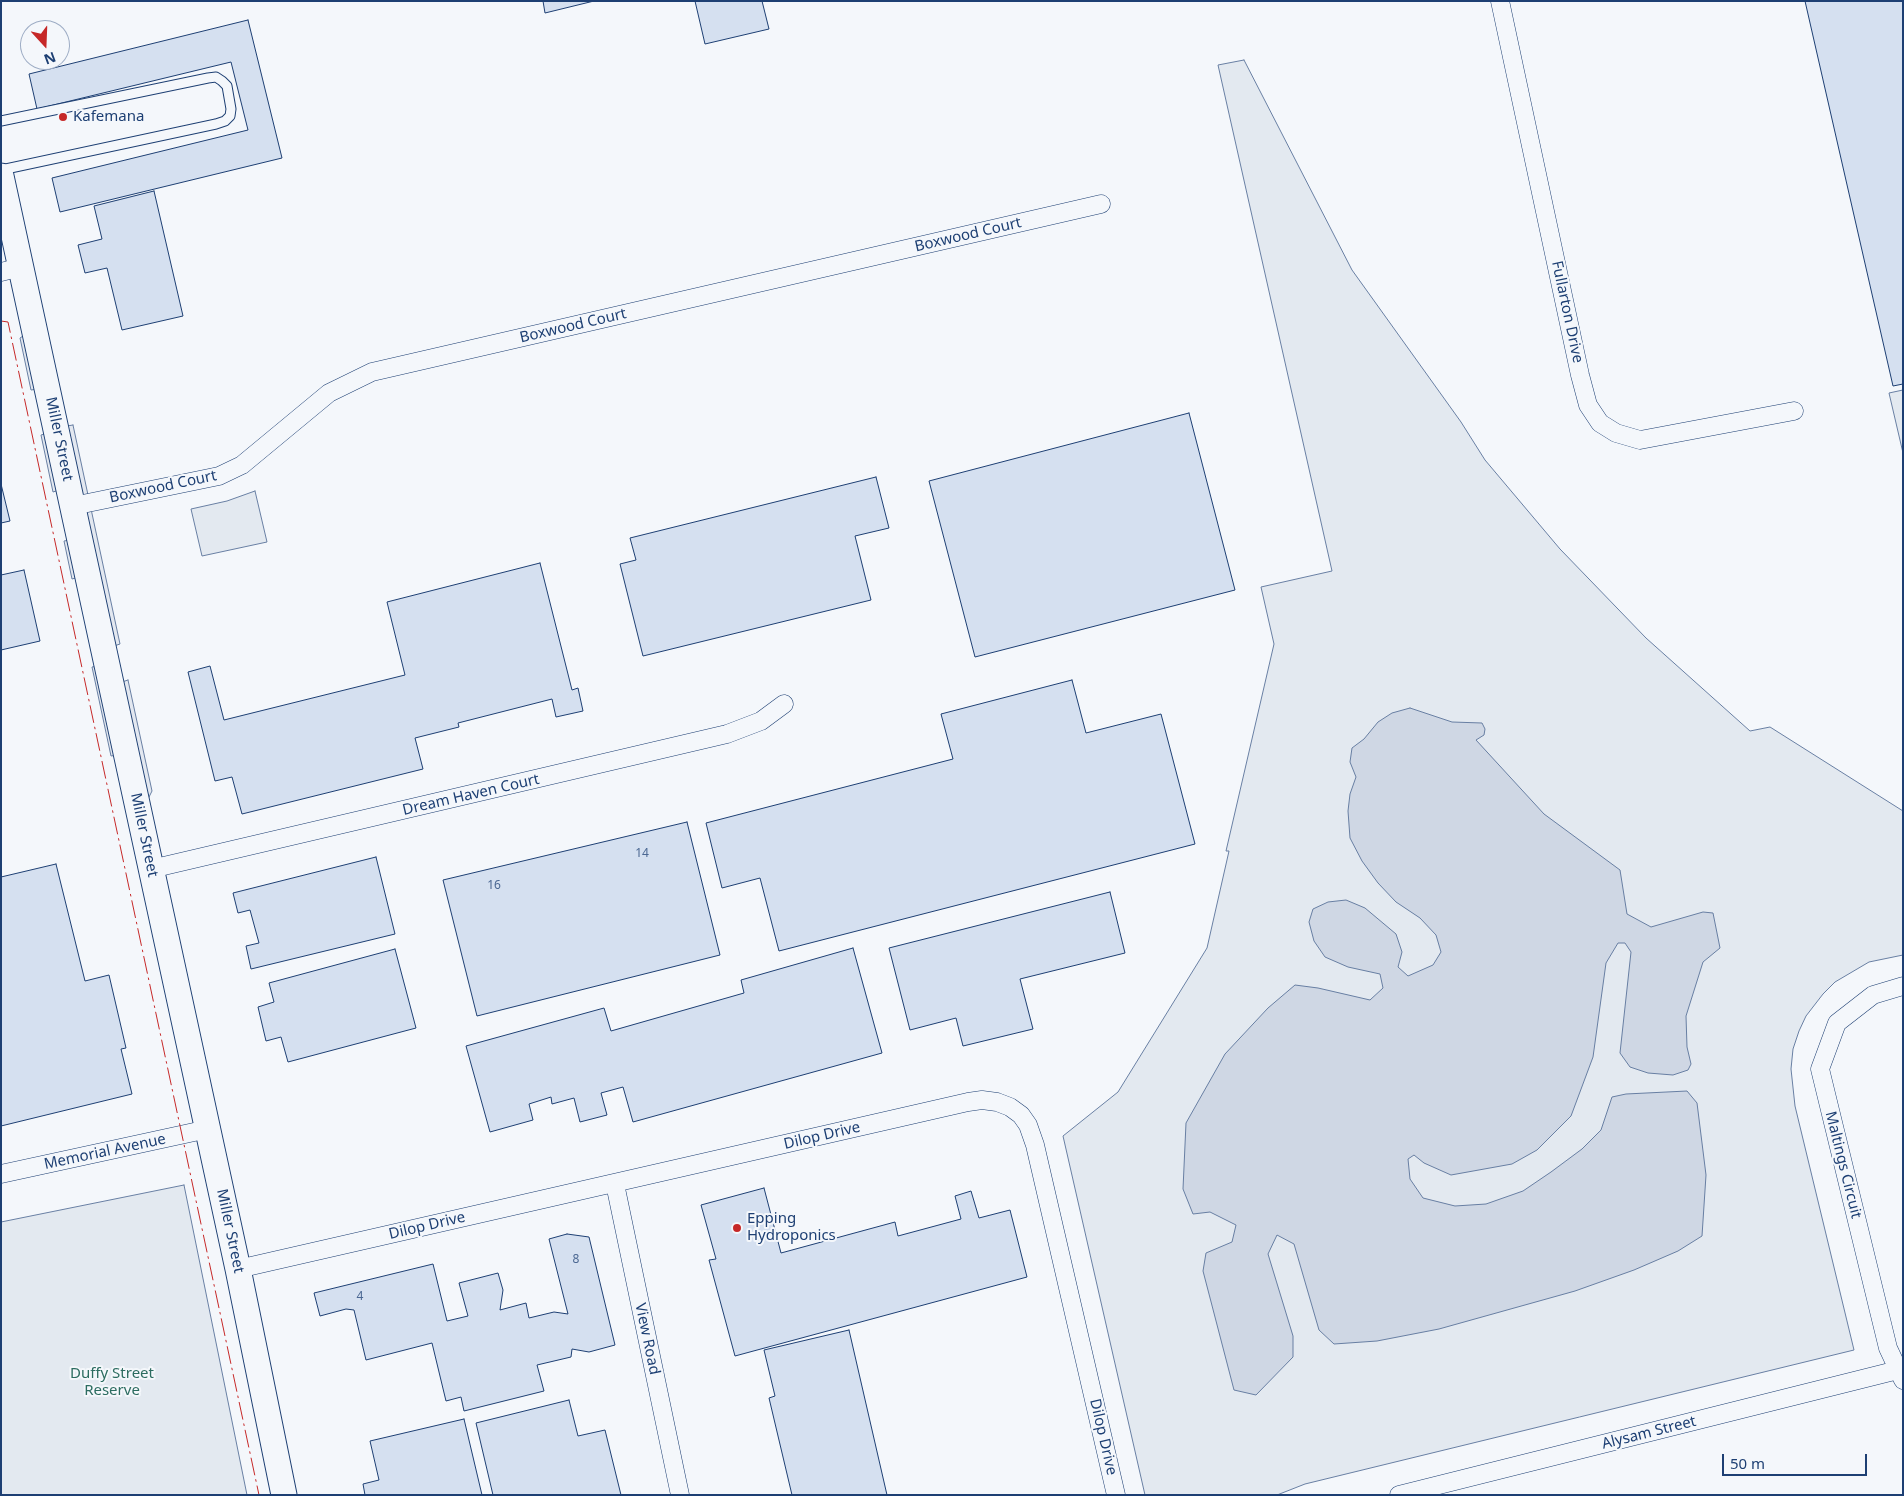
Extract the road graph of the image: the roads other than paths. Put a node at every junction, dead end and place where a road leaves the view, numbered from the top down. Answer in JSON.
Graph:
{"nodes":[{"id":1,"x":1500,"y":1,"type":"edge"},
{"id":2,"x":1,"y":121,"type":"edge"},
{"id":3,"x":1,"y":170,"type":"edge"},
{"id":4,"x":1,"y":176,"type":"edge"},
{"id":5,"x":1101,"y":204,"type":"dead end"},
{"id":6,"x":11,"y":269,"type":"edge"},
{"id":7,"x":1794,"y":411,"type":"dead end"},
{"id":8,"x":74,"y":506,"type":"junction"},
{"id":9,"x":784,"y":704,"type":"dead end"},
{"id":10,"x":151,"y":869,"type":"junction"},
{"id":11,"x":1903,"y":986,"type":"edge"},
{"id":12,"x":208,"y":1129,"type":"junction"},
{"id":13,"x":1,"y":1174,"type":"edge"},
{"id":14,"x":615,"y":1184,"type":"junction"},
{"id":15,"x":238,"y":1269,"type":"junction"},
{"id":16,"x":1900,"y":1375,"type":"edge"},
{"id":17,"x":284,"y":1495,"type":"edge"},
{"id":18,"x":680,"y":1495,"type":"edge"},
{"id":19,"x":1116,"y":1495,"type":"edge"},
{"id":20,"x":1399,"y":1495,"type":"edge"}],
"edges":[{"from":1,"to":7,"type":"street","name":"Fullarton Drive"},
{"from":2,"to":3,"type":"lane"},
{"from":4,"to":6,"type":"street","name":"Miller Street"},
{"from":5,"to":8,"type":"street","name":"Boxwood Court"},
{"from":6,"to":8,"type":"street","name":"Miller Street"},
{"from":8,"to":10,"type":"street","name":"Miller Street"},
{"from":9,"to":10,"type":"street","name":"Dream Haven Court"},
{"from":10,"to":12,"type":"street","name":"Miller Street"},
{"from":11,"to":16,"type":"street","name":"Maltings Circuit"},
{"from":12,"to":13,"type":"street","name":"Memorial Avenue"},
{"from":12,"to":15,"type":"street","name":"Miller Street"},
{"from":14,"to":15,"type":"street","name":"Dilop Drive"},
{"from":14,"to":18,"type":"street","name":"View Road"},
{"from":14,"to":19,"type":"street","name":"Dilop Drive"},
{"from":15,"to":17,"type":"street","name":"Miller Street"},
{"from":16,"to":20,"type":"street","name":"Alysam Street"}]}
